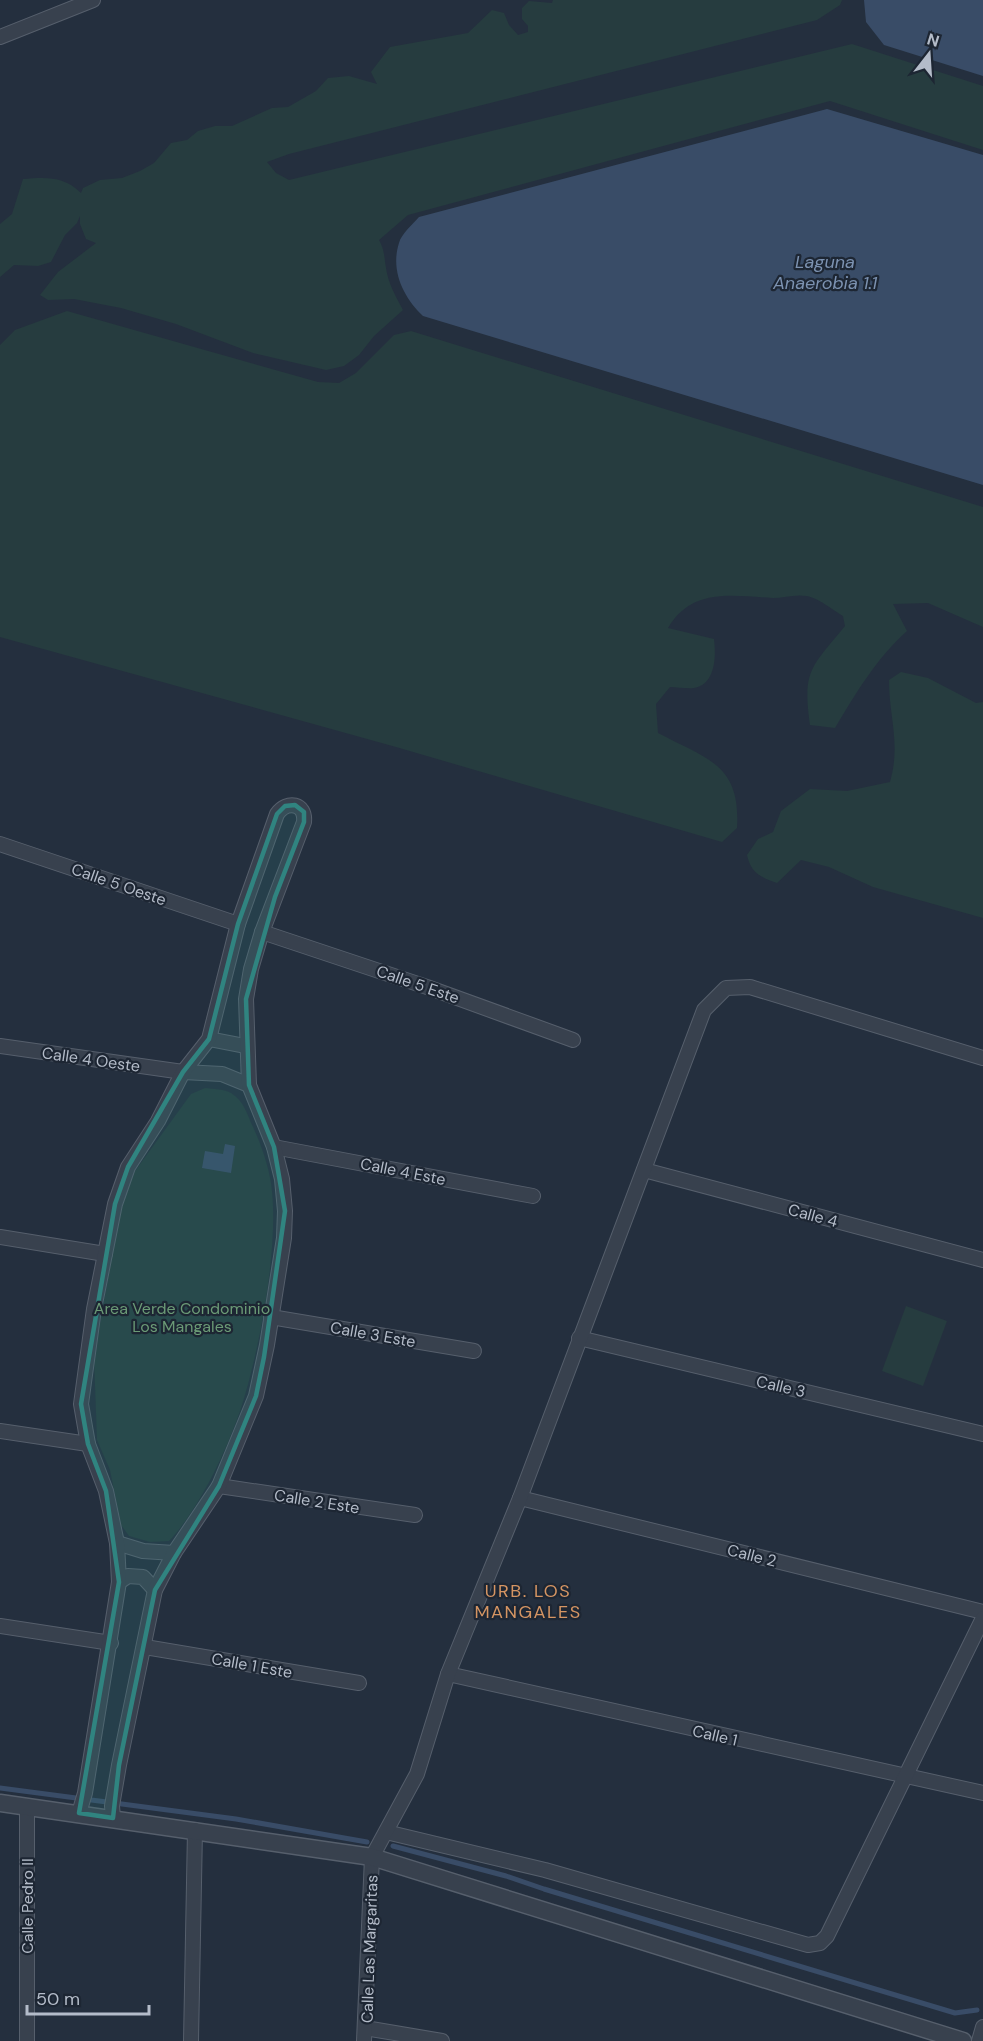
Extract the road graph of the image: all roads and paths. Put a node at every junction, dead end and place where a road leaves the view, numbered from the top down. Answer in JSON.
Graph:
{"nodes":[{"id":1,"x":93,"y":0,"type":"edge"},
{"id":2,"x":0,"y":37,"type":"edge"},
{"id":3,"x":0,"y":844,"type":"edge"},
{"id":4,"x":238,"y":924,"type":"junction"},
{"id":5,"x":262,"y":932,"type":"junction"},
{"id":6,"x":209,"y":1039,"type":"junction"},
{"id":7,"x":573,"y":1040,"type":"dead end"},
{"id":8,"x":0,"y":1046,"type":"edge"},
{"id":9,"x":245,"y":1046,"type":"junction"},
{"id":10,"x":983,"y":1058,"type":"edge"},
{"id":11,"x":183,"y":1072,"type":"junction"},
{"id":12,"x":249,"y":1085,"type":"junction"},
{"id":13,"x":274,"y":1147,"type":"junction"},
{"id":14,"x":644,"y":1170,"type":"junction"},
{"id":15,"x":533,"y":1196,"type":"dead end"},
{"id":16,"x":0,"y":1237,"type":"edge"},
{"id":17,"x":105,"y":1254,"type":"junction"},
{"id":18,"x":983,"y":1260,"type":"edge"},
{"id":19,"x":271,"y":1317,"type":"junction"},
{"id":20,"x":579,"y":1338,"type":"junction"},
{"id":21,"x":474,"y":1352,"type":"dead end"},
{"id":22,"x":0,"y":1431,"type":"edge"},
{"id":23,"x":983,"y":1434,"type":"edge"},
{"id":24,"x":88,"y":1444,"type":"junction"},
{"id":25,"x":219,"y":1486,"type":"junction"},
{"id":26,"x":520,"y":1498,"type":"junction"},
{"id":27,"x":415,"y":1515,"type":"dead end"},
{"id":28,"x":117,"y":1543,"type":"junction"},
{"id":29,"x":174,"y":1553,"type":"junction"},
{"id":30,"x":119,"y":1582,"type":"junction"},
{"id":31,"x":155,"y":1590,"type":"junction"},
{"id":32,"x":983,"y":1612,"type":"edge"},
{"id":33,"x":983,"y":1618,"type":"edge"},
{"id":34,"x":0,"y":1626,"type":"edge"},
{"id":35,"x":111,"y":1643,"type":"junction"},
{"id":36,"x":145,"y":1647,"type":"junction"},
{"id":37,"x":448,"y":1674,"type":"junction"},
{"id":38,"x":359,"y":1683,"type":"dead end"},
{"id":39,"x":906,"y":1778,"type":"junction"},
{"id":40,"x":983,"y":1793,"type":"edge"},
{"id":41,"x":0,"y":1803,"type":"edge"},
{"id":42,"x":82,"y":1803,"type":"junction"},
{"id":43,"x":27,"y":1806,"type":"junction"},
{"id":44,"x":113,"y":1807,"type":"junction"},
{"id":45,"x":195,"y":1830,"type":"junction"},
{"id":46,"x":386,"y":1832,"type":"junction"},
{"id":47,"x":372,"y":1857,"type":"junction"},
{"id":48,"x":983,"y":2027,"type":"edge"},
{"id":49,"x":365,"y":2034,"type":"edge"},
{"id":50,"x":27,"y":2041,"type":"edge"},
{"id":51,"x":191,"y":2041,"type":"edge"},
{"id":52,"x":442,"y":2041,"type":"edge"},
{"id":53,"x":963,"y":2041,"type":"edge"},
{"id":54,"x":979,"y":2041,"type":"edge"}],
"edges":[{"from":1,"to":2,"type":"street"},
{"from":3,"to":4,"type":"street","name":"Calle 5 Oeste"},
{"from":4,"to":5,"type":"street"},
{"from":4,"to":6,"type":"street"},
{"from":5,"to":7,"type":"street","name":"Calle 5 Este"},
{"from":5,"to":9,"type":"street"},
{"from":6,"to":9,"type":"street"},
{"from":6,"to":11,"type":"street"},
{"from":8,"to":11,"type":"street","name":"Calle 4 Oeste"},
{"from":9,"to":12,"type":"street"},
{"from":10,"to":14,"type":"street"},
{"from":11,"to":12,"type":"street","name":"Calle 4 Oeste"},
{"from":11,"to":17,"type":"street"},
{"from":12,"to":13,"type":"street"},
{"from":13,"to":15,"type":"street","name":"Calle 4 Este"},
{"from":13,"to":19,"type":"street"},
{"from":14,"to":18,"type":"street","name":"Calle 4"},
{"from":14,"to":20,"type":"street"},
{"from":16,"to":17,"type":"street"},
{"from":17,"to":24,"type":"street"},
{"from":19,"to":21,"type":"street","name":"Calle 3 Este"},
{"from":19,"to":25,"type":"street"},
{"from":20,"to":23,"type":"street","name":"Calle 3"},
{"from":20,"to":26,"type":"street"},
{"from":22,"to":24,"type":"street"},
{"from":24,"to":28,"type":"street"},
{"from":25,"to":27,"type":"street","name":"Calle 2 Este"},
{"from":25,"to":29,"type":"street"},
{"from":26,"to":32,"type":"street","name":"Calle 2"},
{"from":26,"to":37,"type":"street"},
{"from":28,"to":29,"type":"street"},
{"from":28,"to":30,"type":"street"},
{"from":29,"to":31,"type":"street"},
{"from":30,"to":31,"type":"street"},
{"from":30,"to":35,"type":"street"},
{"from":31,"to":36,"type":"street"},
{"from":33,"to":39,"type":"street"},
{"from":34,"to":35,"type":"street"},
{"from":35,"to":42,"type":"street"},
{"from":36,"to":38,"type":"street","name":"Calle 1 Este"},
{"from":36,"to":44,"type":"street"},
{"from":37,"to":39,"type":"street","name":"Calle 1"},
{"from":37,"to":46,"type":"street"},
{"from":39,"to":40,"type":"street","name":"Calle 1"},
{"from":39,"to":46,"type":"street"},
{"from":41,"to":43,"type":"street"},
{"from":42,"to":43,"type":"street"},
{"from":42,"to":44,"type":"street"},
{"from":43,"to":50,"type":"street","name":"Calle Pedro II"},
{"from":44,"to":45,"type":"street"},
{"from":45,"to":47,"type":"street"},
{"from":45,"to":51,"type":"street"},
{"from":46,"to":47,"type":"street"},
{"from":47,"to":49,"type":"street","name":"Calle Las Margaritas"},
{"from":47,"to":53,"type":"street"},
{"from":48,"to":54,"type":"street"},
{"from":49,"to":52,"type":"street"}]}
